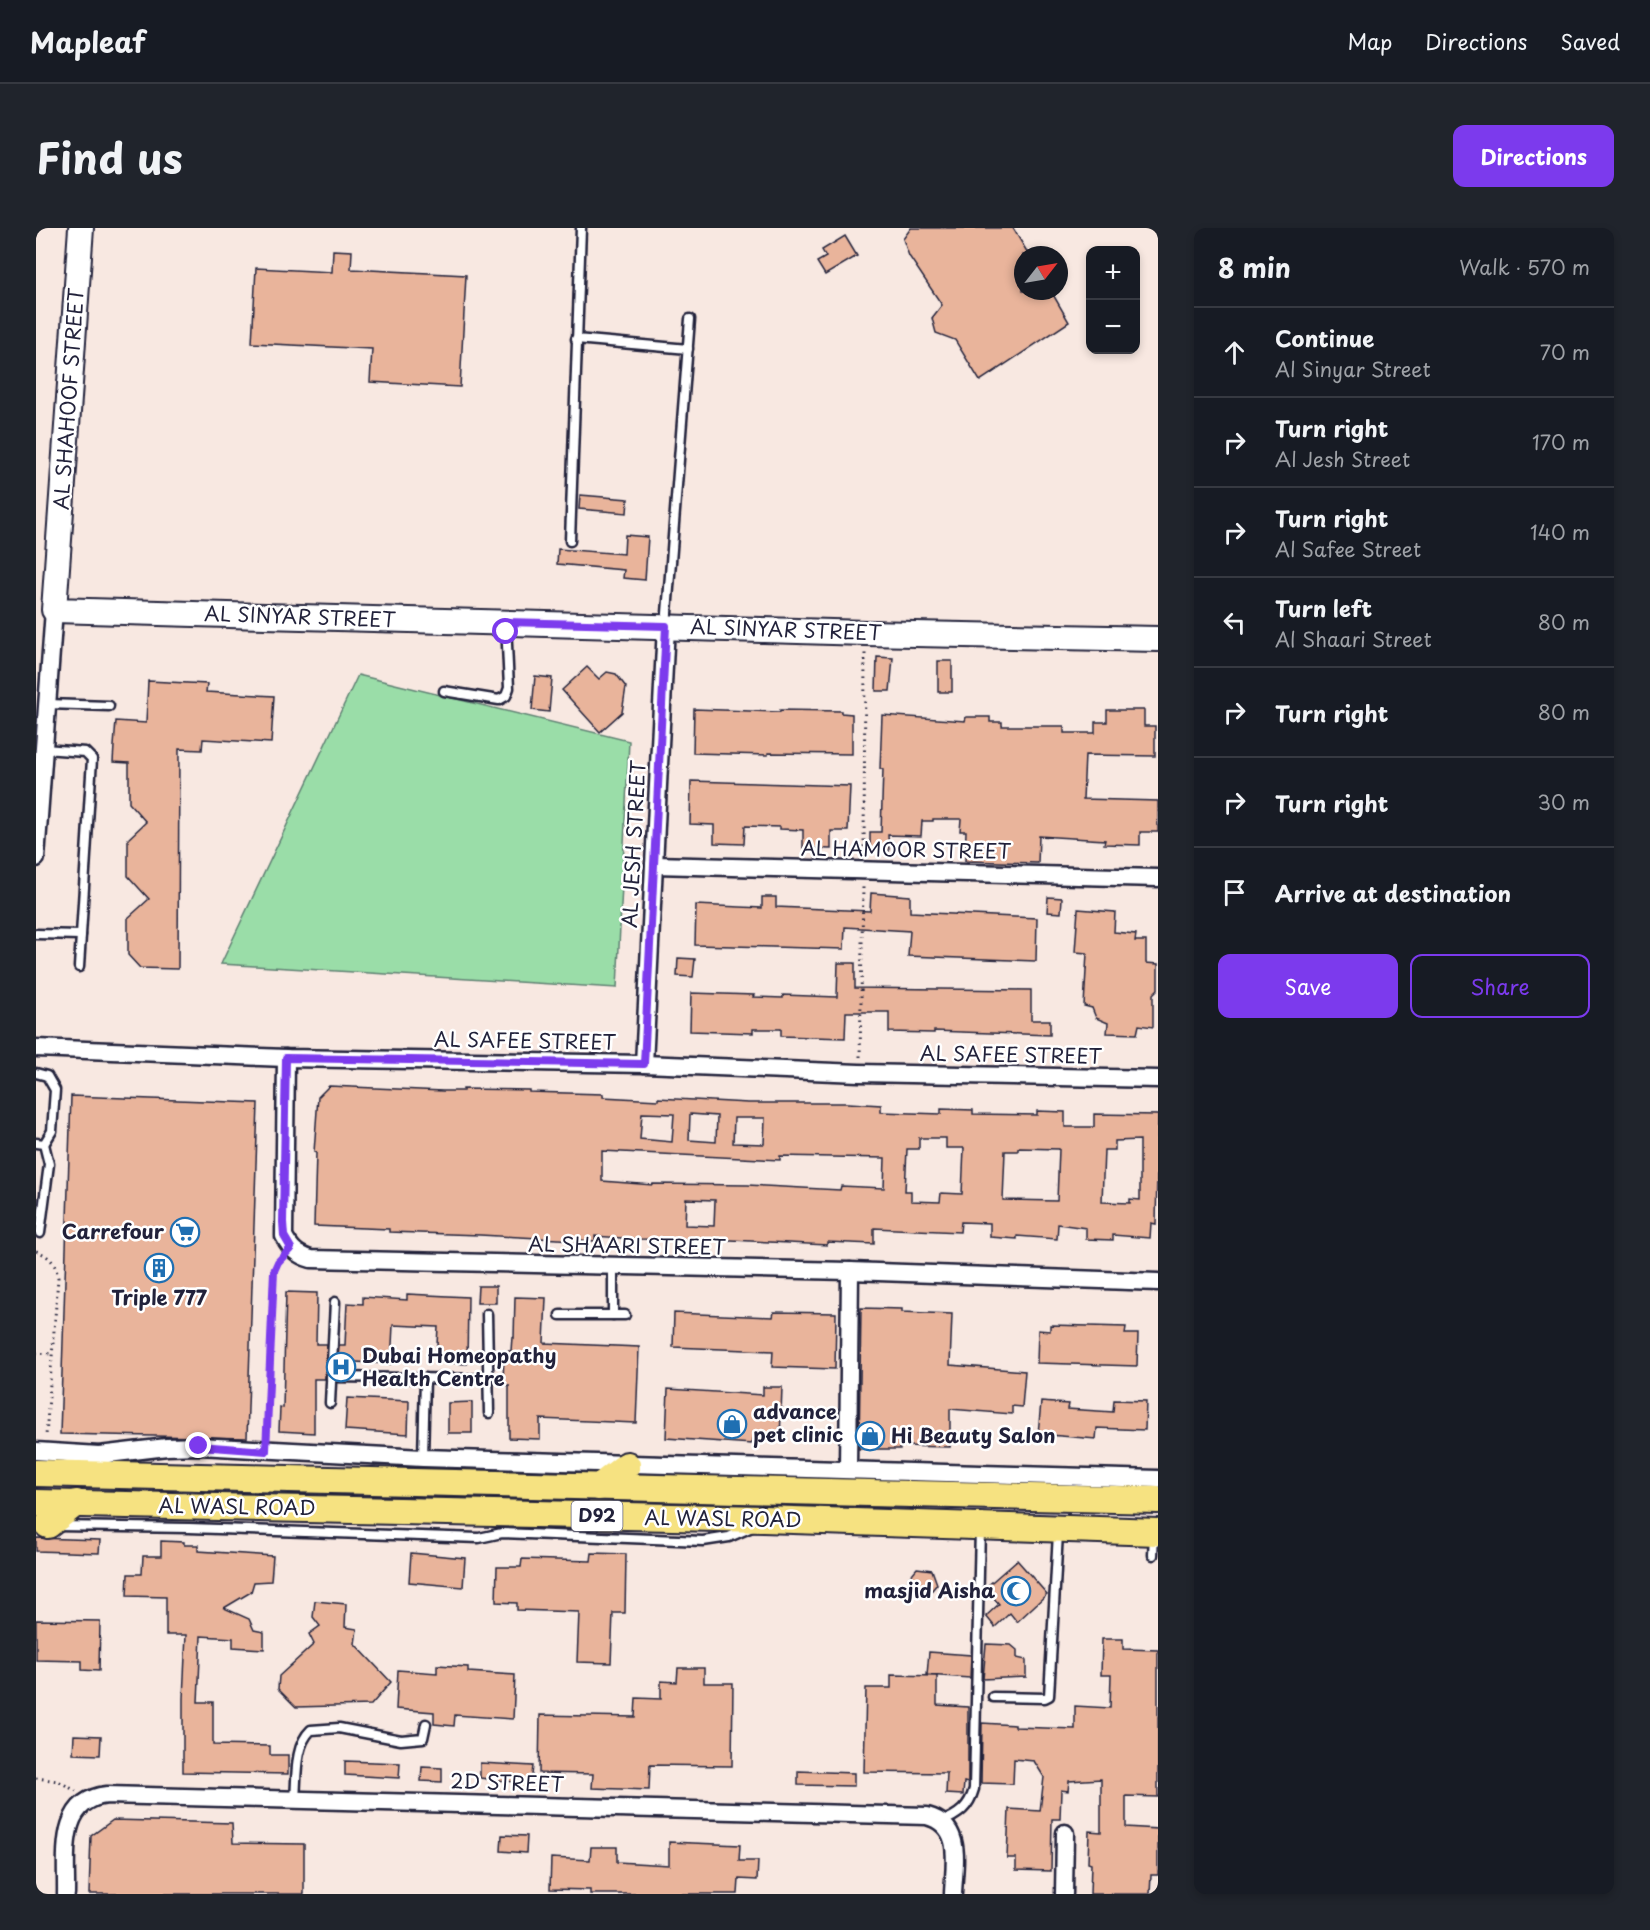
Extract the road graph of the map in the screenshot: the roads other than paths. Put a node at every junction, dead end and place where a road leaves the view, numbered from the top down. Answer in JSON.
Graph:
{"nodes":[{"id":1,"x":81,"y":228,"type":"edge"},
{"id":2,"x":581,"y":228,"type":"edge"},
{"id":3,"x":690,"y":319,"type":"dead end"},
{"id":4,"x":576,"y":339,"type":"junction"},
{"id":5,"x":688,"y":349,"type":"junction"},
{"id":6,"x":570,"y":541,"type":"dead end"},
{"id":7,"x":54,"y":610,"type":"junction"},
{"id":8,"x":506,"y":622,"type":"junction"},
{"id":9,"x":666,"y":626,"type":"junction"},
{"id":10,"x":1158,"y":639,"type":"edge"},
{"id":11,"x":444,"y":691,"type":"dead end"},
{"id":12,"x":47,"y":704,"type":"junction"},
{"id":13,"x":109,"y":706,"type":"dead end"},
{"id":14,"x":44,"y":749,"type":"junction"},
{"id":15,"x":36,"y":858,"type":"edge"},
{"id":16,"x":654,"y":865,"type":"junction"},
{"id":17,"x":1158,"y":878,"type":"edge"},
{"id":18,"x":36,"y":934,"type":"edge"},
{"id":19,"x":81,"y":935,"type":"junction"},
{"id":20,"x":79,"y":967,"type":"dead end"},
{"id":21,"x":36,"y":1048,"type":"edge"},
{"id":22,"x":286,"y":1058,"type":"junction"},
{"id":23,"x":644,"y":1064,"type":"junction"},
{"id":24,"x":36,"y":1073,"type":"edge"},
{"id":25,"x":1158,"y":1079,"type":"edge"},
{"id":26,"x":40,"y":1144,"type":"edge"},
{"id":27,"x":40,"y":1233,"type":"dead end"},
{"id":28,"x":613,"y":1266,"type":"junction"},
{"id":29,"x":850,"y":1271,"type":"junction"},
{"id":30,"x":1158,"y":1282,"type":"edge"},
{"id":31,"x":335,"y":1302,"type":"dead end"},
{"id":32,"x":487,"y":1314,"type":"dead end"},
{"id":33,"x":560,"y":1315,"type":"dead end"},
{"id":34,"x":613,"y":1315,"type":"junction"},
{"id":35,"x":626,"y":1315,"type":"dead end"},
{"id":36,"x":331,"y":1377,"type":"junction"},
{"id":37,"x":425,"y":1378,"type":"junction"},
{"id":38,"x":488,"y":1379,"type":"junction"},
{"id":39,"x":330,"y":1403,"type":"dead end"},
{"id":40,"x":489,"y":1413,"type":"dead end"},
{"id":41,"x":423,"y":1458,"type":"junction"},
{"id":42,"x":39,"y":1459,"type":"edge"},
{"id":43,"x":627,"y":1465,"type":"junction"},
{"id":44,"x":848,"y":1469,"type":"junction"},
{"id":45,"x":998,"y":1475,"type":"junction"},
{"id":46,"x":1158,"y":1479,"type":"edge"},
{"id":47,"x":599,"y":1487,"type":"junction"},
{"id":48,"x":1017,"y":1496,"type":"junction"},
{"id":49,"x":1158,"y":1500,"type":"edge"},
{"id":50,"x":36,"y":1503,"type":"edge"},
{"id":51,"x":76,"y":1503,"type":"junction"},
{"id":52,"x":42,"y":1525,"type":"edge"},
{"id":53,"x":486,"y":1525,"type":"junction"},
{"id":54,"x":980,"y":1527,"type":"junction"},
{"id":55,"x":1059,"y":1529,"type":"junction"},
{"id":56,"x":1155,"y":1540,"type":"edge"},
{"id":57,"x":993,"y":1697,"type":"dead end"},
{"id":58,"x":426,"y":1724,"type":"dead end"},
{"id":59,"x":295,"y":1799,"type":"junction"},
{"id":60,"x":941,"y":1822,"type":"junction"},
{"id":61,"x":1065,"y":1833,"type":"dead end"},
{"id":62,"x":66,"y":1894,"type":"edge"},
{"id":63,"x":953,"y":1894,"type":"edge"},
{"id":64,"x":1064,"y":1894,"type":"edge"}],
"edges":[{"from":1,"to":7,"type":"street","name":"AL SHAHOOF STREET"},
{"from":2,"to":4,"type":"lane"},
{"from":3,"to":5,"type":"lane"},
{"from":4,"to":5,"type":"lane"},
{"from":4,"to":6,"type":"lane"},
{"from":5,"to":9,"type":"lane"},
{"from":7,"to":8,"type":"street","name":"AL SINYAR STREET"},
{"from":7,"to":12,"type":"street","name":"AL SHAHOOF STREET"},
{"from":8,"to":9,"type":"street","name":"AL SINYAR STREET"},
{"from":8,"to":11,"type":"lane"},
{"from":9,"to":10,"type":"street","name":"AL SINYAR STREET"},
{"from":9,"to":16,"type":"street","name":"AL JESH STREET"},
{"from":12,"to":13,"type":"lane"},
{"from":12,"to":14,"type":"street","name":"AL SHAHOOF STREET"},
{"from":14,"to":15,"type":"street","name":"AL SHAHOOF STREET"},
{"from":14,"to":19,"type":"lane"},
{"from":16,"to":17,"type":"street","name":"AL HAMOOR STREET"},
{"from":16,"to":23,"type":"street","name":"AL JESH STREET"},
{"from":18,"to":19,"type":"lane"},
{"from":19,"to":20,"type":"lane"},
{"from":21,"to":22,"type":"street","name":"AL SAFEE STREET"},
{"from":22,"to":23,"type":"street","name":"AL SAFEE STREET"},
{"from":22,"to":28,"type":"street","name":"AL SHAARI STREET"},
{"from":23,"to":25,"type":"street","name":"AL SAFEE STREET"},
{"from":24,"to":26,"type":"lane"},
{"from":26,"to":27,"type":"lane"},
{"from":28,"to":29,"type":"street","name":"AL SHAARI STREET"},
{"from":28,"to":34,"type":"lane"},
{"from":29,"to":30,"type":"street","name":"AL SHAARI STREET"},
{"from":29,"to":44,"type":"street"},
{"from":31,"to":36,"type":"lane"},
{"from":32,"to":38,"type":"lane"},
{"from":33,"to":34,"type":"lane"},
{"from":34,"to":35,"type":"lane"},
{"from":36,"to":37,"type":"lane"},
{"from":36,"to":39,"type":"lane"},
{"from":37,"to":38,"type":"lane"},
{"from":37,"to":41,"type":"lane"},
{"from":38,"to":40,"type":"lane"},
{"from":41,"to":42,"type":"street"},
{"from":41,"to":43,"type":"street"},
{"from":42,"to":47,"type":"main road","name":"AL WASL ROAD","number":"D92"},
{"from":43,"to":44,"type":"street"},
{"from":43,"to":47,"type":"main road"},
{"from":44,"to":45,"type":"street"},
{"from":45,"to":46,"type":"street"},
{"from":45,"to":48,"type":"main road"},
{"from":47,"to":48,"type":"main road","name":"AL WASL ROAD","number":"D92"},
{"from":48,"to":49,"type":"main road","name":"AL WASL ROAD","number":"D92"},
{"from":50,"to":51,"type":"main road","name":"AL WASL ROAD","number":"D92"},
{"from":51,"to":52,"type":"main road"},
{"from":51,"to":53,"type":"main road","name":"AL WASL ROAD","number":"D92"},
{"from":52,"to":53,"type":"lane"},
{"from":53,"to":54,"type":"main road","name":"AL WASL ROAD","number":"D92"},
{"from":54,"to":55,"type":"main road","name":"AL WASL ROAD","number":"D92"},
{"from":54,"to":60,"type":"lane"},
{"from":55,"to":56,"type":"main road","name":"AL WASL ROAD","number":"D92"},
{"from":55,"to":57,"type":"lane"},
{"from":58,"to":59,"type":"lane"},
{"from":59,"to":60,"type":"street","name":"2D STREET"},
{"from":59,"to":62,"type":"street","name":"2D STREET"},
{"from":60,"to":63,"type":"street"},
{"from":61,"to":64,"type":"street"}]}
